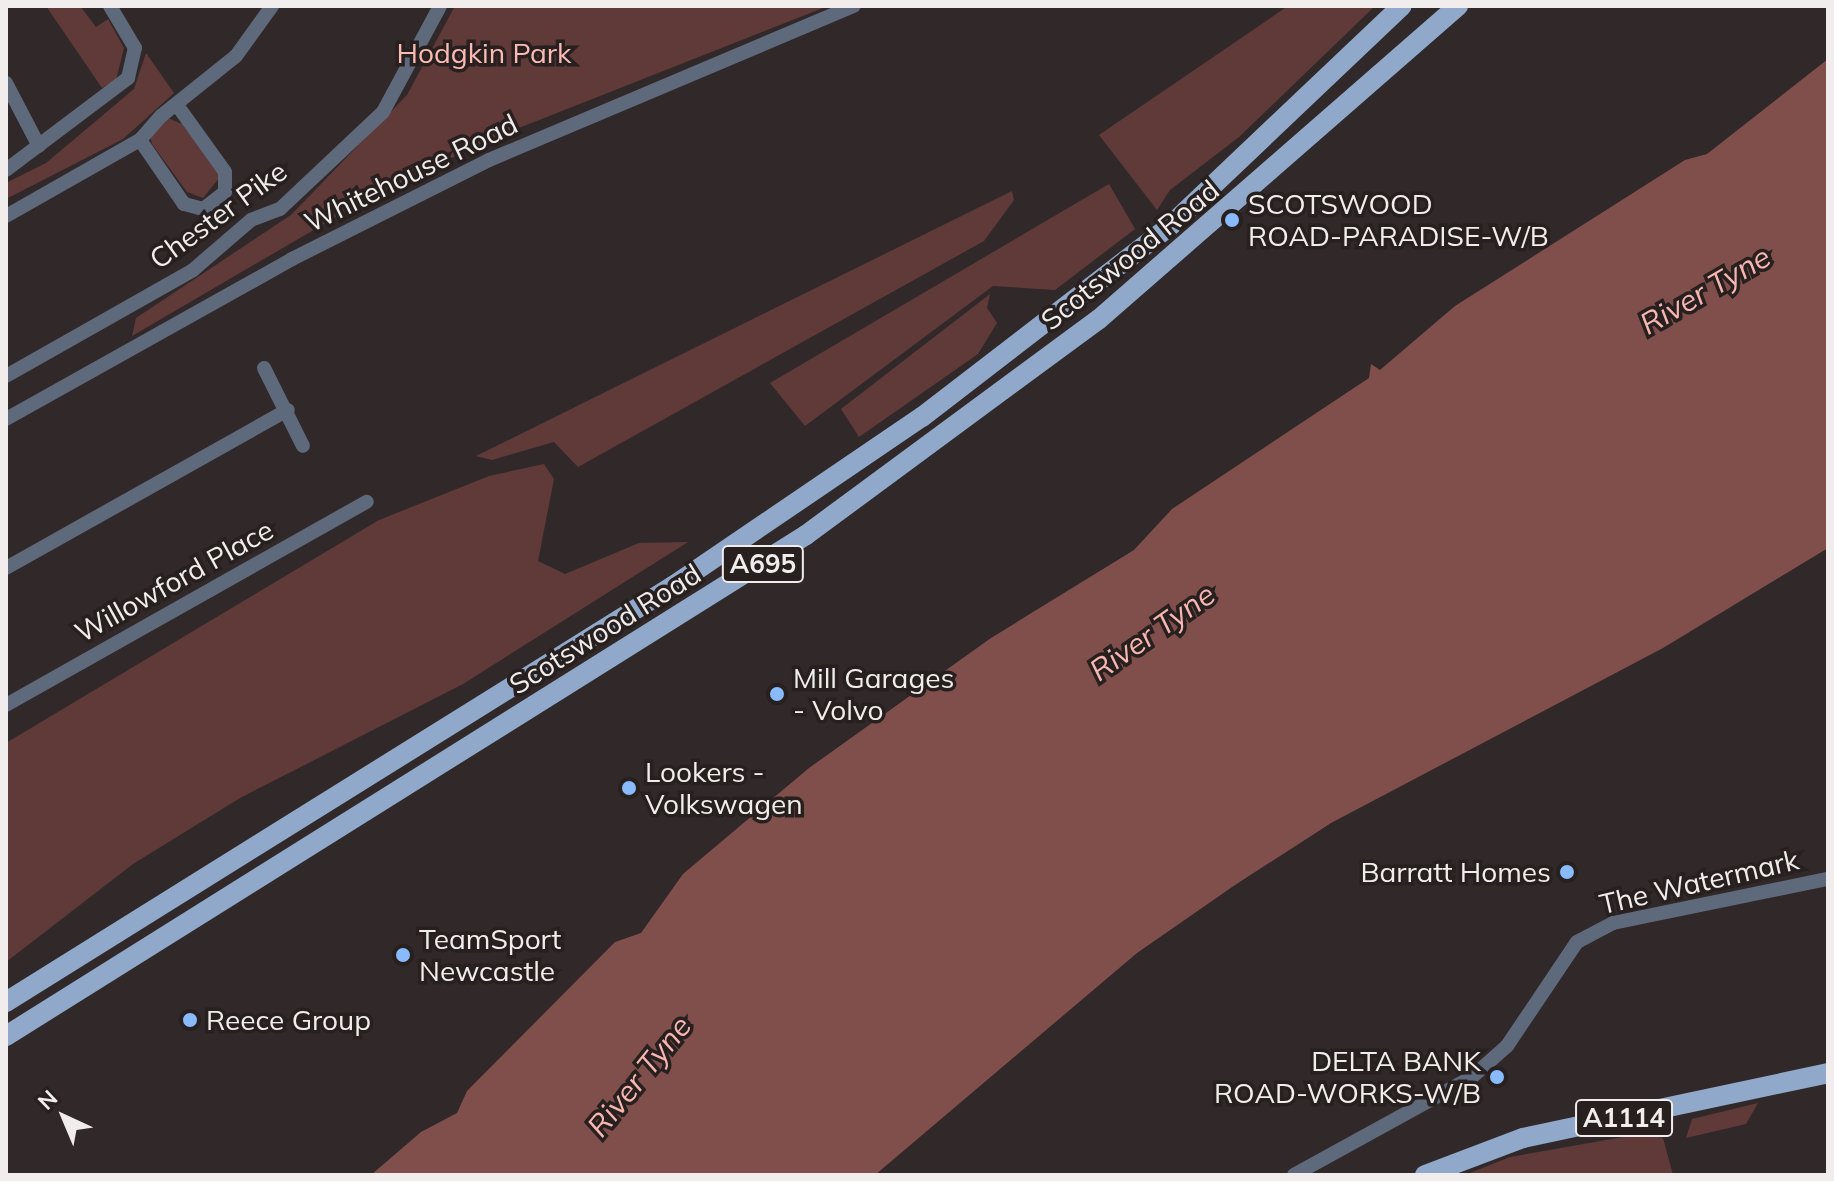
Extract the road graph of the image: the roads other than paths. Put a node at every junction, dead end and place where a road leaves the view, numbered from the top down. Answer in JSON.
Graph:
{"nodes":[{"id":1,"x":110,"y":6,"type":"edge"},
{"id":2,"x":272,"y":6,"type":"edge"},
{"id":3,"x":440,"y":6,"type":"edge"},
{"id":4,"x":854,"y":6,"type":"edge"},
{"id":5,"x":1402,"y":6,"type":"edge"},
{"id":6,"x":1458,"y":6,"type":"edge"},
{"id":7,"x":6,"y":83,"type":"edge"},
{"id":8,"x":177,"y":105,"type":"junction"},
{"id":9,"x":140,"y":140,"type":"junction"},
{"id":10,"x":39,"y":146,"type":"junction"},
{"id":11,"x":6,"y":170,"type":"edge"},
{"id":12,"x":6,"y":216,"type":"edge"},
{"id":13,"x":264,"y":368,"type":"dead end"},
{"id":14,"x":6,"y":376,"type":"edge"},
{"id":15,"x":288,"y":410,"type":"junction"},
{"id":16,"x":6,"y":419,"type":"edge"},
{"id":17,"x":303,"y":446,"type":"dead end"},
{"id":18,"x":367,"y":502,"type":"dead end"},
{"id":19,"x":6,"y":568,"type":"edge"},
{"id":20,"x":6,"y":705,"type":"edge"},
{"id":21,"x":1828,"y":879,"type":"edge"},
{"id":22,"x":6,"y":1002,"type":"edge"},
{"id":23,"x":6,"y":1036,"type":"edge"},
{"id":24,"x":1828,"y":1073,"type":"edge"},
{"id":25,"x":1294,"y":1175,"type":"edge"},
{"id":26,"x":1425,"y":1175,"type":"edge"}],
"edges":[{"from":1,"to":10,"type":"street"},
{"from":2,"to":8,"type":"street"},
{"from":3,"to":14,"type":"street","name":"Chester Pike"},
{"from":4,"to":16,"type":"street","name":"Whitehouse Road"},
{"from":5,"to":22,"type":"main road","name":"Scotswood Road","number":"A695"},
{"from":6,"to":23,"type":"main road","name":"Scotswood Road","number":"A695"},
{"from":7,"to":10,"type":"street"},
{"from":8,"to":9,"type":"street"},
{"from":8,"to":9,"type":"street"},
{"from":9,"to":12,"type":"street"},
{"from":10,"to":11,"type":"street"},
{"from":13,"to":15,"type":"street"},
{"from":15,"to":17,"type":"street"},
{"from":15,"to":19,"type":"street"},
{"from":18,"to":20,"type":"street","name":"Willowford Place"},
{"from":21,"to":25,"type":"street","name":"The Watermark"},
{"from":24,"to":26,"type":"main road","number":"A1114"}]}
